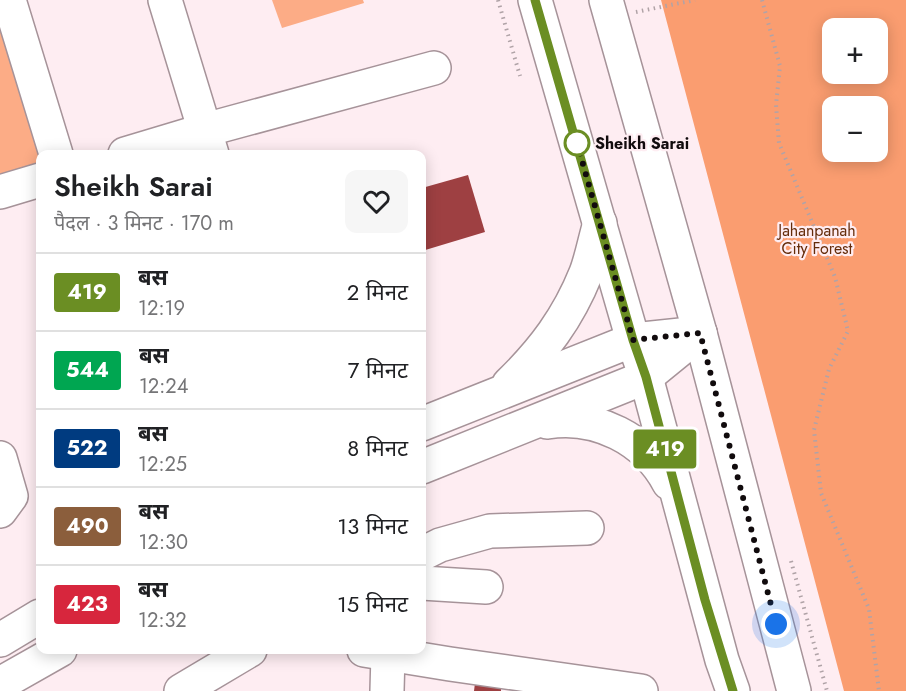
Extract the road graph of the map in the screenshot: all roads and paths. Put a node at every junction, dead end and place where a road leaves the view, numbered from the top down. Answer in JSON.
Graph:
{"nodes":[{"id":1,"x":9,"y":0,"type":"edge"},
{"id":2,"x":165,"y":0,"type":"edge"},
{"id":3,"x":498,"y":0,"type":"edge"},
{"id":4,"x":535,"y":0,"type":"edge"},
{"id":5,"x":695,"y":0,"type":"edge"},
{"id":6,"x":762,"y":0,"type":"edge"},
{"id":7,"x":620,"y":6,"type":"edge"},
{"id":8,"x":505,"y":25,"type":"dead end"},
{"id":9,"x":434,"y":68,"type":"dead end"},
{"id":10,"x":520,"y":76,"type":"dead end"},
{"id":11,"x":209,"y":142,"type":"edge"},
{"id":12,"x":56,"y":150,"type":"edge"},
{"id":13,"x":153,"y":150,"type":"edge"},
{"id":14,"x":36,"y":181,"type":"edge"},
{"id":15,"x":0,"y":192,"type":"edge"},
{"id":16,"x":600,"y":223,"type":"junction"},
{"id":17,"x":700,"y":333,"type":"junction"},
{"id":18,"x":633,"y":340,"type":"junction"},
{"id":19,"x":646,"y":377,"type":"junction"},
{"id":20,"x":499,"y":393,"type":"junction"},
{"id":21,"x":426,"y":422,"type":"edge"},
{"id":22,"x":522,"y":428,"type":"junction"},
{"id":23,"x":0,"y":458,"type":"edge"},
{"id":24,"x":426,"y":466,"type":"edge"},
{"id":25,"x":0,"y":511,"type":"edge"},
{"id":26,"x":684,"y":520,"type":"junction"},
{"id":27,"x":587,"y":528,"type":"dead end"},
{"id":28,"x":426,"y":552,"type":"edge"},
{"id":29,"x":426,"y":583,"type":"edge"},
{"id":30,"x":486,"y":587,"type":"dead end"},
{"id":31,"x":36,"y":618,"type":"edge"},
{"id":32,"x":0,"y":640,"type":"edge"},
{"id":33,"x":53,"y":654,"type":"edge"},
{"id":34,"x":243,"y":654,"type":"edge"},
{"id":35,"x":377,"y":654,"type":"edge"},
{"id":36,"x":383,"y":654,"type":"edge"},
{"id":37,"x":466,"y":679,"type":"edge"},
{"id":38,"x":0,"y":684,"type":"edge"},
{"id":39,"x":181,"y":691,"type":"edge"},
{"id":40,"x":387,"y":691,"type":"edge"},
{"id":41,"x":641,"y":691,"type":"edge"},
{"id":42,"x":733,"y":691,"type":"edge"},
{"id":43,"x":794,"y":691,"type":"edge"},
{"id":44,"x":879,"y":691,"type":"edge"}],
"edges":[{"from":1,"to":12,"type":"main road"},
{"from":2,"to":11,"type":"main road"},
{"from":3,"to":8,"type":"path"},
{"from":3,"to":10,"type":"path"},
{"from":4,"to":16,"type":"main road"},
{"from":5,"to":7,"type":"path"},
{"from":6,"to":44,"type":"path"},
{"from":7,"to":17,"type":"main road"},
{"from":9,"to":11,"type":"main road"},
{"from":11,"to":13,"type":"main road"},
{"from":14,"to":15,"type":"main road"},
{"from":16,"to":18,"type":"main road"},
{"from":16,"to":20,"type":"main road"},
{"from":17,"to":18,"type":"main road"},
{"from":17,"to":19,"type":"main road"},
{"from":17,"to":43,"type":"main road"},
{"from":18,"to":19,"type":"main road"},
{"from":18,"to":20,"type":"main road"},
{"from":19,"to":22,"type":"main road"},
{"from":19,"to":26,"type":"main road"},
{"from":20,"to":21,"type":"main road"},
{"from":22,"to":24,"type":"main road"},
{"from":22,"to":26,"type":"main road"},
{"from":23,"to":25,"type":"main road"},
{"from":26,"to":42,"type":"main road"},
{"from":27,"to":28,"type":"main road"},
{"from":29,"to":30,"type":"main road"},
{"from":31,"to":32,"type":"main road"},
{"from":33,"to":38,"type":"main road"},
{"from":34,"to":39,"type":"main road"},
{"from":35,"to":40,"type":"main road"},
{"from":36,"to":37,"type":"main road"},
{"from":37,"to":41,"type":"main road"}]}
